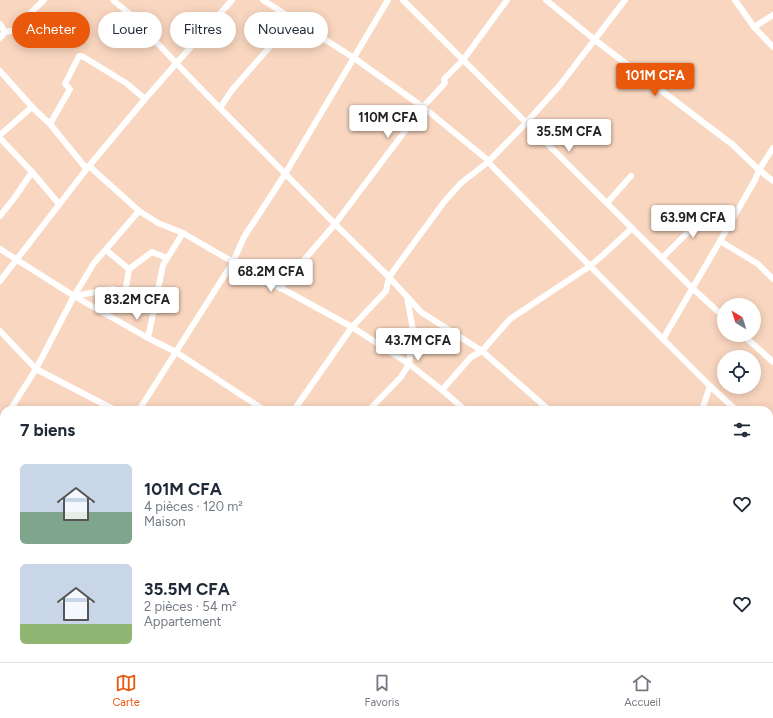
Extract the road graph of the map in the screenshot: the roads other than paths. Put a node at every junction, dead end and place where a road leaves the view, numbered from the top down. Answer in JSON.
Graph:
{"nodes":[{"id":1,"x":44,"y":0,"type":"edge"},
{"id":2,"x":113,"y":0,"type":"edge"},
{"id":3,"x":232,"y":0,"type":"edge"},
{"id":4,"x":263,"y":0,"type":"edge"},
{"id":5,"x":388,"y":0,"type":"edge"},
{"id":6,"x":403,"y":0,"type":"edge"},
{"id":7,"x":507,"y":0,"type":"edge"},
{"id":8,"x":546,"y":0,"type":"edge"},
{"id":9,"x":625,"y":0,"type":"edge"},
{"id":10,"x":735,"y":0,"type":"edge"},
{"id":11,"x":281,"y":12,"type":"edge"},
{"id":12,"x":773,"y":15,"type":"edge"},
{"id":13,"x":0,"y":24,"type":"edge"},
{"id":14,"x":754,"y":27,"type":"junction"},
{"id":15,"x":5,"y":32,"type":"junction"},
{"id":16,"x":0,"y":38,"type":"edge"},
{"id":17,"x":595,"y":40,"type":"junction"},
{"id":18,"x":328,"y":42,"type":"edge"},
{"id":19,"x":773,"y":46,"type":"edge"},
{"id":20,"x":269,"y":48,"type":"edge"},
{"id":21,"x":354,"y":58,"type":"junction"},
{"id":22,"x":463,"y":60,"type":"junction"},
{"id":23,"x":176,"y":64,"type":"junction"},
{"id":24,"x":0,"y":71,"type":"edge"},
{"id":25,"x":145,"y":99,"type":"junction"},
{"id":26,"x":32,"y":107,"type":"junction"},
{"id":27,"x":423,"y":107,"type":"junction"},
{"id":28,"x":220,"y":108,"type":"junction"},
{"id":29,"x":526,"y":123,"type":"junction"},
{"id":30,"x":50,"y":124,"type":"junction"},
{"id":31,"x":0,"y":137,"type":"edge"},
{"id":32,"x":773,"y":148,"type":"edge"},
{"id":33,"x":488,"y":162,"type":"junction"},
{"id":34,"x":89,"y":166,"type":"junction"},
{"id":35,"x":759,"y":170,"type":"junction"},
{"id":36,"x":32,"y":172,"type":"junction"},
{"id":37,"x":285,"y":174,"type":"junction"},
{"id":38,"x":631,"y":176,"type":"dead end"},
{"id":39,"x":773,"y":181,"type":"edge"},
{"id":40,"x":607,"y":203,"type":"junction"},
{"id":41,"x":59,"y":204,"type":"junction"},
{"id":42,"x":139,"y":211,"type":"junction"},
{"id":43,"x":0,"y":216,"type":"edge"},
{"id":44,"x":335,"y":224,"type":"junction"},
{"id":45,"x":632,"y":228,"type":"junction"},
{"id":46,"x":727,"y":228,"type":"junction"},
{"id":47,"x":183,"y":233,"type":"junction"},
{"id":48,"x":720,"y":241,"type":"junction"},
{"id":49,"x":0,"y":249,"type":"edge"},
{"id":50,"x":106,"y":250,"type":"junction"},
{"id":51,"x":167,"y":258,"type":"junction"},
{"id":52,"x":662,"y":258,"type":"junction"},
{"id":53,"x":16,"y":260,"type":"junction"},
{"id":54,"x":233,"y":262,"type":"junction"},
{"id":55,"x":590,"y":266,"type":"junction"},
{"id":56,"x":129,"y":269,"type":"junction"},
{"id":57,"x":389,"y":277,"type":"junction"},
{"id":58,"x":773,"y":279,"type":"edge"},
{"id":59,"x":0,"y":281,"type":"edge"},
{"id":60,"x":280,"y":288,"type":"junction"},
{"id":61,"x":692,"y":288,"type":"junction"},
{"id":62,"x":74,"y":296,"type":"junction"},
{"id":63,"x":406,"y":296,"type":"junction"},
{"id":64,"x":717,"y":311,"type":"edge"},
{"id":65,"x":352,"y":327,"type":"junction"},
{"id":66,"x":0,"y":332,"type":"edge"},
{"id":67,"x":148,"y":338,"type":"junction"},
{"id":68,"x":663,"y":340,"type":"junction"},
{"id":69,"x":751,"y":342,"type":"edge"},
{"id":70,"x":482,"y":351,"type":"junction"},
{"id":71,"x":176,"y":352,"type":"junction"},
{"id":72,"x":773,"y":362,"type":"edge"},
{"id":73,"x":409,"y":364,"type":"junction"},
{"id":74,"x":36,"y":369,"type":"junction"},
{"id":75,"x":710,"y":386,"type":"junction"},
{"id":76,"x":442,"y":390,"type":"junction"},
{"id":77,"x":13,"y":406,"type":"edge"},
{"id":78,"x":107,"y":406,"type":"edge"},
{"id":79,"x":142,"y":406,"type":"edge"},
{"id":80,"x":258,"y":406,"type":"edge"},
{"id":81,"x":297,"y":406,"type":"edge"},
{"id":82,"x":373,"y":406,"type":"edge"},
{"id":83,"x":460,"y":406,"type":"edge"},
{"id":84,"x":544,"y":406,"type":"edge"},
{"id":85,"x":703,"y":406,"type":"edge"},
{"id":86,"x":732,"y":406,"type":"edge"}],
"edges":[{"from":1,"to":15,"type":"street"},
{"from":2,"to":23,"type":"street"},
{"from":3,"to":23,"type":"street"},
{"from":4,"to":11,"type":"street"},
{"from":5,"to":21,"type":"street"},
{"from":6,"to":22,"type":"street"},
{"from":7,"to":22,"type":"street"},
{"from":8,"to":17,"type":"street"},
{"from":9,"to":17,"type":"street"},
{"from":10,"to":14,"type":"street"},
{"from":12,"to":14,"type":"street"},
{"from":13,"to":15,"type":"street"},
{"from":14,"to":19,"type":"street"},
{"from":15,"to":16,"type":"street"},
{"from":17,"to":29,"type":"street"},
{"from":17,"to":35,"type":"street"},
{"from":18,"to":21,"type":"street"},
{"from":20,"to":28,"type":"street"},
{"from":21,"to":27,"type":"street"},
{"from":21,"to":37,"type":"street"},
{"from":22,"to":27,"type":"street"},
{"from":22,"to":29,"type":"street"},
{"from":23,"to":25,"type":"street"},
{"from":23,"to":28,"type":"street"},
{"from":24,"to":26,"type":"street"},
{"from":25,"to":30,"type":"street"},
{"from":25,"to":34,"type":"street"},
{"from":26,"to":30,"type":"street"},
{"from":26,"to":31,"type":"street"},
{"from":27,"to":33,"type":"street"},
{"from":27,"to":44,"type":"street"},
{"from":28,"to":37,"type":"street"},
{"from":29,"to":33,"type":"street"},
{"from":29,"to":40,"type":"street"},
{"from":30,"to":34,"type":"street"},
{"from":31,"to":36,"type":"street"},
{"from":32,"to":35,"type":"street"},
{"from":33,"to":55,"type":"street"},
{"from":33,"to":57,"type":"street"},
{"from":34,"to":41,"type":"street"},
{"from":34,"to":42,"type":"street"},
{"from":35,"to":39,"type":"street"},
{"from":35,"to":46,"type":"street"},
{"from":36,"to":41,"type":"street"},
{"from":36,"to":43,"type":"street"},
{"from":37,"to":44,"type":"street"},
{"from":37,"to":54,"type":"street"},
{"from":38,"to":40,"type":"street"},
{"from":40,"to":45,"type":"street"},
{"from":41,"to":53,"type":"street"},
{"from":42,"to":47,"type":"street"},
{"from":42,"to":50,"type":"street"},
{"from":44,"to":57,"type":"street"},
{"from":44,"to":60,"type":"street"},
{"from":45,"to":52,"type":"street"},
{"from":45,"to":55,"type":"street"},
{"from":46,"to":48,"type":"street"},
{"from":46,"to":52,"type":"street"},
{"from":47,"to":51,"type":"street"},
{"from":47,"to":54,"type":"street"},
{"from":48,"to":58,"type":"street"},
{"from":48,"to":61,"type":"street"},
{"from":49,"to":53,"type":"street"},
{"from":50,"to":56,"type":"street"},
{"from":50,"to":62,"type":"street"},
{"from":51,"to":56,"type":"street"},
{"from":51,"to":67,"type":"street"},
{"from":52,"to":61,"type":"street"},
{"from":53,"to":59,"type":"street"},
{"from":53,"to":62,"type":"street"},
{"from":54,"to":60,"type":"street"},
{"from":54,"to":71,"type":"street"},
{"from":55,"to":68,"type":"street"},
{"from":55,"to":70,"type":"street"},
{"from":56,"to":62,"type":"street"},
{"from":57,"to":63,"type":"street"},
{"from":57,"to":65,"type":"street"},
{"from":60,"to":65,"type":"street"},
{"from":61,"to":64,"type":"street"},
{"from":61,"to":68,"type":"street"},
{"from":62,"to":67,"type":"street"},
{"from":62,"to":74,"type":"street"},
{"from":63,"to":70,"type":"street"},
{"from":63,"to":73,"type":"street"},
{"from":65,"to":73,"type":"street"},
{"from":65,"to":81,"type":"street"},
{"from":66,"to":74,"type":"street"},
{"from":67,"to":71,"type":"street"},
{"from":68,"to":75,"type":"street"},
{"from":69,"to":72,"type":"street"},
{"from":70,"to":76,"type":"street"},
{"from":70,"to":84,"type":"street"},
{"from":71,"to":79,"type":"street"},
{"from":71,"to":80,"type":"street"},
{"from":73,"to":76,"type":"street"},
{"from":73,"to":82,"type":"street"},
{"from":74,"to":77,"type":"street"},
{"from":74,"to":78,"type":"street"},
{"from":75,"to":85,"type":"street"},
{"from":75,"to":86,"type":"street"},
{"from":76,"to":83,"type":"street"}]}
